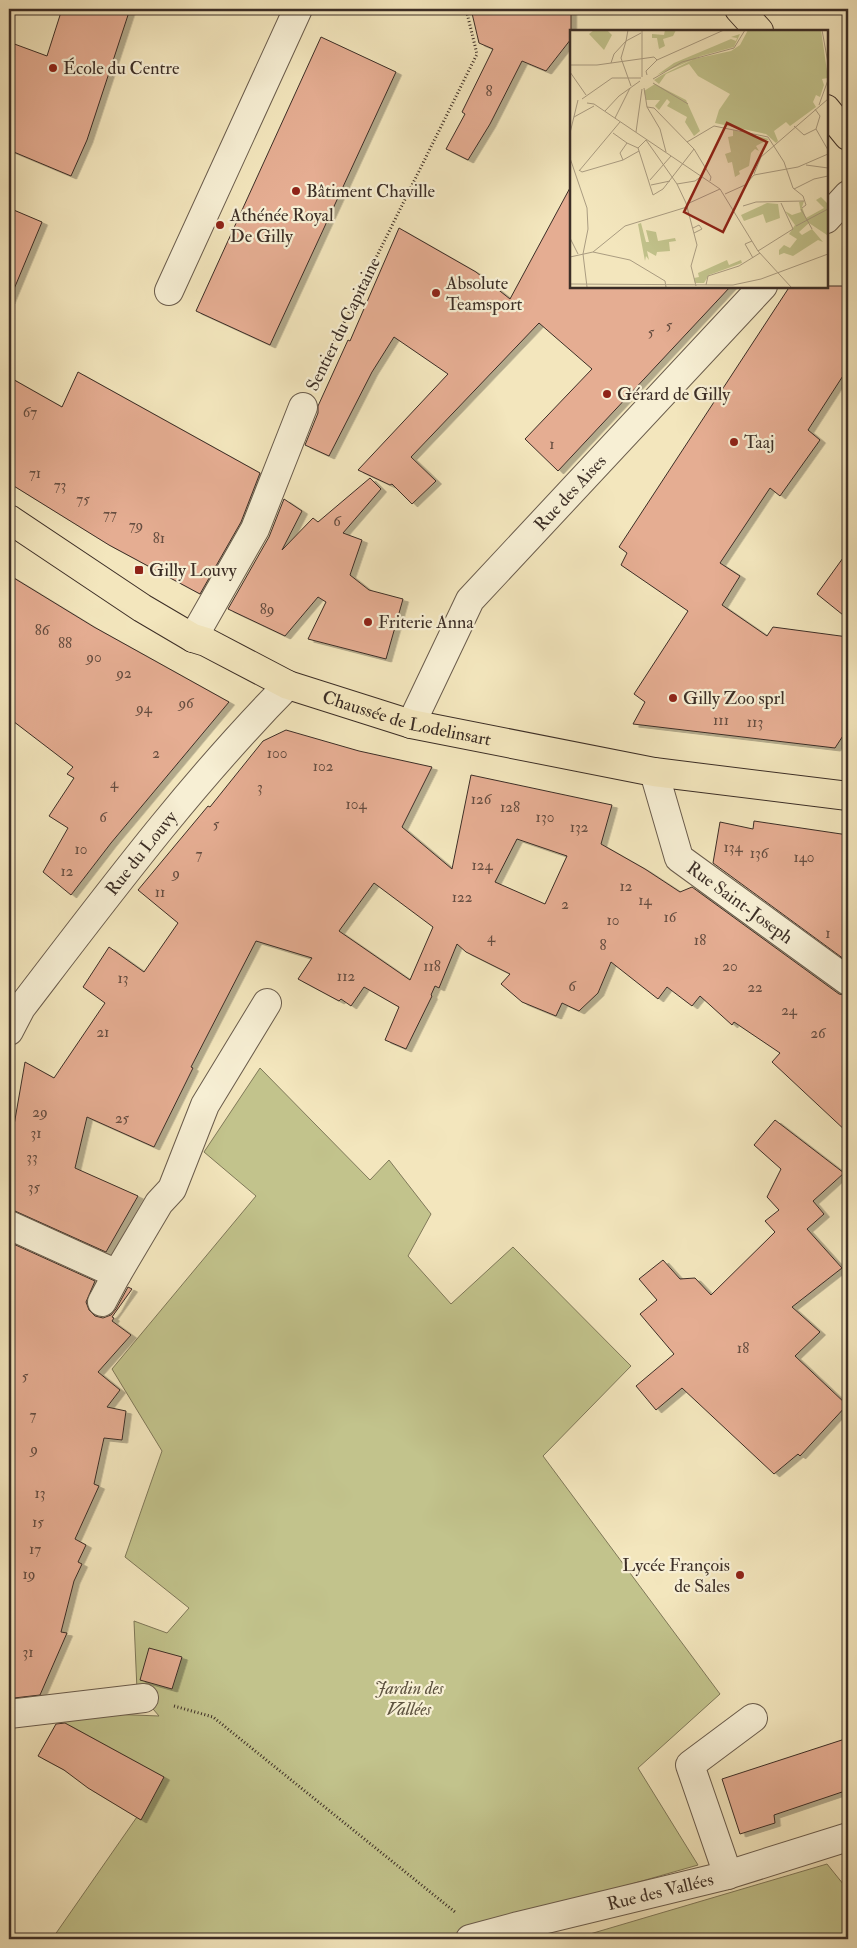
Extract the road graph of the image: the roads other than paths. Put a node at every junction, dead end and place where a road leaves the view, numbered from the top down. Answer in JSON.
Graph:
{"nodes":[{"id":1,"x":298,"y":9,"type":"edge"},
{"id":2,"x":739,"y":9,"type":"edge"},
{"id":3,"x":758,"y":30,"type":"edge"},
{"id":4,"x":827,"y":110,"type":"edge"},
{"id":5,"x":848,"y":135,"type":"edge"},
{"id":6,"x":848,"y":195,"type":"edge"},
{"id":7,"x":827,"y":219,"type":"edge"},
{"id":8,"x":762,"y":288,"type":"edge"},
{"id":9,"x":169,"y":290,"type":"dead end"},
{"id":10,"x":303,"y":407,"type":"road end"},
{"id":11,"x":9,"y":519,"type":"edge"},
{"id":12,"x":193,"y":638,"type":"junction"},
{"id":13,"x":288,"y":685,"type":"junction"},
{"id":14,"x":411,"y":724,"type":"junction"},
{"id":15,"x":654,"y":772,"type":"junction"},
{"id":16,"x":847,"y":792,"type":"edge"},
{"id":17,"x":848,"y":981,"type":"edge"},
{"id":18,"x":267,"y":1003,"type":"dead end"},
{"id":19,"x":9,"y":1031,"type":"edge"},
{"id":20,"x":9,"y":1225,"type":"edge"},
{"id":21,"x":116,"y":1274,"type":"junction"},
{"id":22,"x":102,"y":1302,"type":"dead end"},
{"id":23,"x":144,"y":1698,"type":"road end"},
{"id":24,"x":9,"y":1714,"type":"edge"},
{"id":25,"x":753,"y":1718,"type":"dead end"},
{"id":26,"x":848,"y":1837,"type":"edge"},
{"id":27,"x":728,"y":1875,"type":"junction"},
{"id":28,"x":478,"y":1937,"type":"edge"}],
"edges":[{"from":1,"to":9,"type":"street"},
{"from":2,"to":3,"type":"main road"},
{"from":4,"to":5,"type":"main road"},
{"from":6,"to":7,"type":"street"},
{"from":8,"to":14,"type":"street","name":"Rue des Aises"},
{"from":10,"to":12,"type":"street","name":"Sentier du Capitaine"},
{"from":11,"to":12,"type":"main road","name":"Chaussée de Lodelinsart"},
{"from":12,"to":13,"type":"main road","name":"Chaussée de Lodelinsart"},
{"from":13,"to":14,"type":"main road","name":"Chaussée de Lodelinsart"},
{"from":13,"to":19,"type":"street","name":"Rue du Louvy"},
{"from":14,"to":15,"type":"main road","name":"Chaussée de Lodelinsart"},
{"from":15,"to":16,"type":"main road","name":"Chaussée de Lodelinsart"},
{"from":15,"to":17,"type":"street","name":"Rue Saint-Joseph"},
{"from":18,"to":21,"type":"street"},
{"from":20,"to":21,"type":"street"},
{"from":21,"to":22,"type":"street"},
{"from":23,"to":24,"type":"street"},
{"from":25,"to":27,"type":"street"},
{"from":26,"to":27,"type":"street","name":"Rue des Vallées"},
{"from":27,"to":28,"type":"street","name":"Rue des Vallées"}]}
